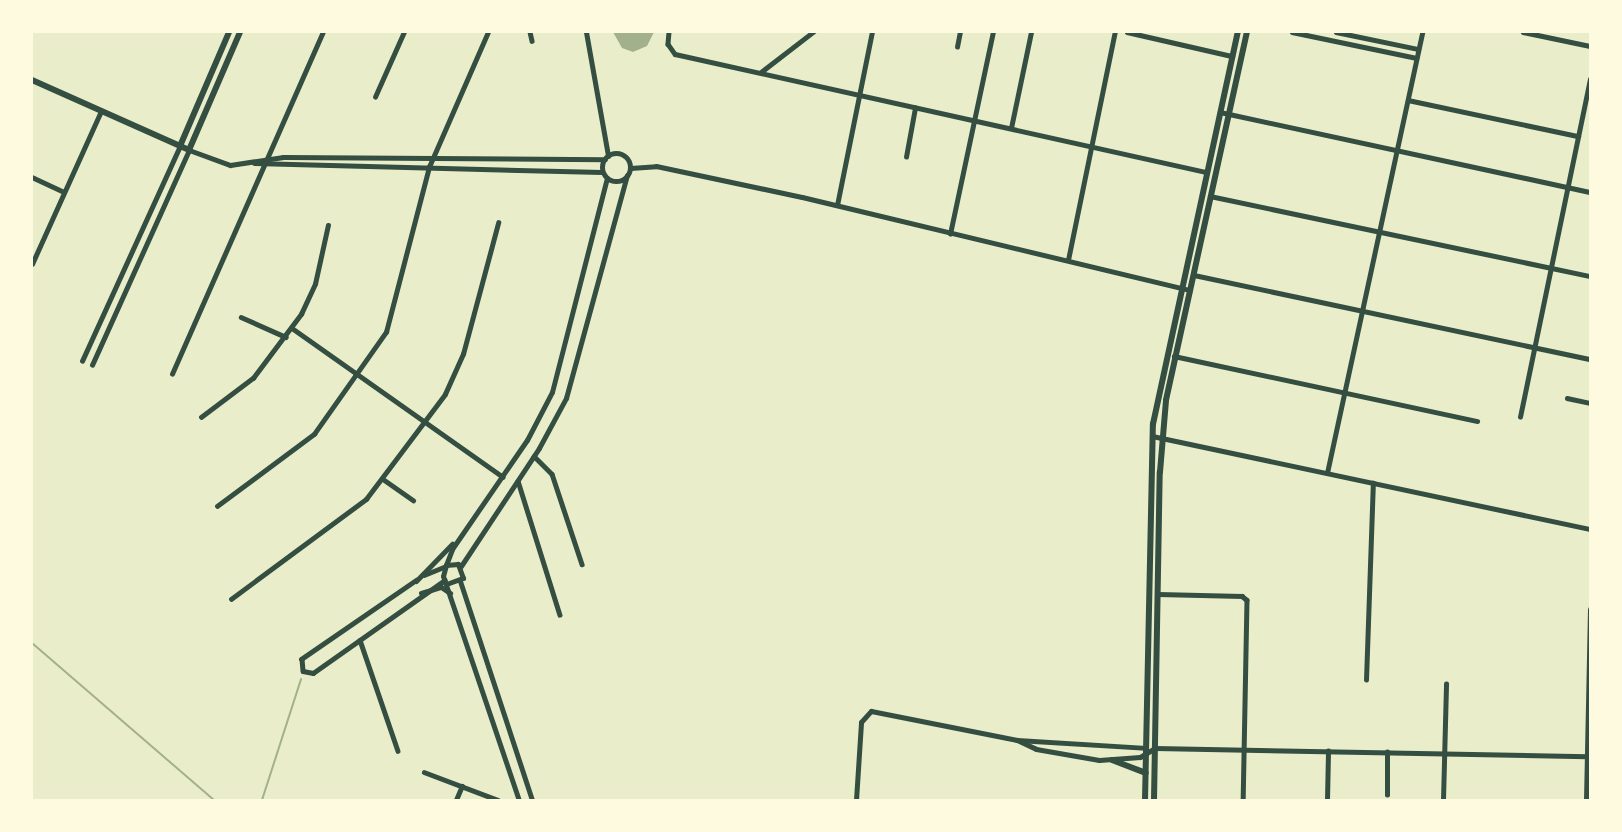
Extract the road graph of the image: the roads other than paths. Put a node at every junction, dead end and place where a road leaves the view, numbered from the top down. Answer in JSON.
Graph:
{"nodes":[{"id":1,"x":229,"y":32,"type":"edge"},
{"id":2,"x":240,"y":32,"type":"edge"},
{"id":3,"x":323,"y":32,"type":"edge"},
{"id":4,"x":404,"y":32,"type":"edge"},
{"id":5,"x":488,"y":32,"type":"edge"},
{"id":6,"x":530,"y":32,"type":"edge"},
{"id":7,"x":586,"y":32,"type":"edge"},
{"id":8,"x":669,"y":32,"type":"edge"},
{"id":9,"x":813,"y":32,"type":"edge"},
{"id":10,"x":872,"y":32,"type":"edge"},
{"id":11,"x":960,"y":32,"type":"edge"},
{"id":12,"x":993,"y":32,"type":"edge"},
{"id":13,"x":1031,"y":32,"type":"edge"},
{"id":14,"x":1115,"y":32,"type":"edge"},
{"id":15,"x":1127,"y":32,"type":"edge"},
{"id":16,"x":1238,"y":32,"type":"edge"},
{"id":17,"x":1247,"y":32,"type":"edge"},
{"id":18,"x":1292,"y":32,"type":"edge"},
{"id":19,"x":1336,"y":32,"type":"edge"},
{"id":20,"x":1422,"y":32,"type":"edge"},
{"id":21,"x":1522,"y":32,"type":"edge"},
{"id":22,"x":532,"y":41,"type":"dead end"},
{"id":23,"x":1591,"y":46,"type":"edge"},
{"id":24,"x":957,"y":47,"type":"dead end"},
{"id":25,"x":1418,"y":49,"type":"junction"},
{"id":26,"x":1232,"y":55,"type":"junction"},
{"id":27,"x":1416,"y":58,"type":"junction"},
{"id":28,"x":212,"y":73,"type":"junction"},
{"id":29,"x":760,"y":73,"type":"junction"},
{"id":30,"x":220,"y":77,"type":"junction"},
{"id":31,"x":1591,"y":79,"type":"edge"},
{"id":32,"x":32,"y":80,"type":"edge"},
{"id":33,"x":859,"y":94,"type":"junction"},
{"id":34,"x":375,"y":97,"type":"dead end"},
{"id":35,"x":1589,"y":98,"type":"edge"},
{"id":36,"x":1408,"y":100,"type":"junction"},
{"id":37,"x":915,"y":108,"type":"junction"},
{"id":38,"x":101,"y":111,"type":"junction"},
{"id":39,"x":1220,"y":112,"type":"junction"},
{"id":40,"x":1229,"y":114,"type":"junction"},
{"id":41,"x":974,"y":121,"type":"junction"},
{"id":42,"x":1011,"y":128,"type":"junction"},
{"id":43,"x":1578,"y":136,"type":"junction"},
{"id":44,"x":180,"y":146,"type":"junction"},
{"id":45,"x":1089,"y":147,"type":"junction"},
{"id":46,"x":188,"y":150,"type":"junction"},
{"id":47,"x":1397,"y":150,"type":"junction"},
{"id":48,"x":368,"y":156,"type":"junction"},
{"id":49,"x":433,"y":156,"type":"junction"},
{"id":50,"x":606,"y":157,"type":"junction"},
{"id":51,"x":905,"y":157,"type":"dead end"},
{"id":52,"x":506,"y":158,"type":"junction"},
{"id":53,"x":265,"y":162,"type":"junction"},
{"id":54,"x":368,"y":166,"type":"junction"},
{"id":55,"x":429,"y":167,"type":"junction"},
{"id":56,"x":505,"y":168,"type":"junction"},
{"id":57,"x":602,"y":172,"type":"junction"},
{"id":58,"x":628,"y":172,"type":"junction"},
{"id":59,"x":1206,"y":172,"type":"junction"},
{"id":60,"x":32,"y":177,"type":"edge"},
{"id":61,"x":607,"y":178,"type":"junction"},
{"id":62,"x":1568,"y":187,"type":"junction"},
{"id":63,"x":64,"y":192,"type":"junction"},
{"id":64,"x":1591,"y":192,"type":"edge"},
{"id":65,"x":1209,"y":195,"type":"junction"},
{"id":66,"x":837,"y":205,"type":"junction"},
{"id":67,"x":498,"y":223,"type":"dead end"},
{"id":68,"x":328,"y":225,"type":"dead end"},
{"id":69,"x":142,"y":230,"type":"junction"},
{"id":70,"x":1378,"y":230,"type":"junction"},
{"id":71,"x":151,"y":234,"type":"junction"},
{"id":72,"x":950,"y":234,"type":"junction"},
{"id":73,"x":1068,"y":260,"type":"junction"},
{"id":74,"x":32,"y":264,"type":"edge"},
{"id":75,"x":1550,"y":267,"type":"junction"},
{"id":76,"x":1193,"y":274,"type":"junction"},
{"id":77,"x":1591,"y":276,"type":"edge"},
{"id":78,"x":1181,"y":288,"type":"junction"},
{"id":79,"x":1189,"y":289,"type":"junction"},
{"id":80,"x":107,"y":307,"type":"junction"},
{"id":81,"x":116,"y":311,"type":"junction"},
{"id":82,"x":1361,"y":312,"type":"junction"},
{"id":83,"x":241,"y":317,"type":"dead end"},
{"id":84,"x":292,"y":328,"type":"junction"},
{"id":85,"x":97,"y":329,"type":"junction"},
{"id":86,"x":107,"y":333,"type":"junction"},
{"id":87,"x":286,"y":337,"type":"junction"},
{"id":88,"x":1533,"y":347,"type":"junction"},
{"id":89,"x":1174,"y":356,"type":"junction"},
{"id":90,"x":1591,"y":359,"type":"edge"},
{"id":91,"x":82,"y":361,"type":"dead end"},
{"id":92,"x":92,"y":365,"type":"dead end"},
{"id":93,"x":358,"y":373,"type":"junction"},
{"id":94,"x":172,"y":374,"type":"dead end"},
{"id":95,"x":1344,"y":393,"type":"junction"},
{"id":96,"x":1567,"y":398,"type":"dead end"},
{"id":97,"x":1591,"y":403,"type":"edge"},
{"id":98,"x":201,"y":416,"type":"dead end"},
{"id":99,"x":1520,"y":417,"type":"dead end"},
{"id":100,"x":425,"y":419,"type":"junction"},
{"id":101,"x":537,"y":421,"type":"junction"},
{"id":102,"x":1478,"y":421,"type":"dead end"},
{"id":103,"x":552,"y":427,"type":"junction"},
{"id":104,"x":1152,"y":436,"type":"junction"},
{"id":105,"x":1162,"y":438,"type":"junction"},
{"id":106,"x":527,"y":440,"type":"junction"},
{"id":107,"x":540,"y":448,"type":"junction"},
{"id":108,"x":534,"y":456,"type":"junction"},
{"id":109,"x":1327,"y":473,"type":"junction"},
{"id":110,"x":503,"y":477,"type":"junction"},
{"id":111,"x":383,"y":479,"type":"junction"},
{"id":112,"x":518,"y":481,"type":"junction"},
{"id":113,"x":1373,"y":483,"type":"junction"},
{"id":114,"x":413,"y":500,"type":"dead end"},
{"id":115,"x":217,"y":506,"type":"dead end"},
{"id":116,"x":1591,"y":529,"type":"edge"},
{"id":117,"x":458,"y":541,"type":"junction"},
{"id":118,"x":582,"y":564,"type":"dead end"},
{"id":119,"x":445,"y":566,"type":"junction"},
{"id":120,"x":461,"y":566,"type":"junction"},
{"id":121,"x":416,"y":581,"type":"junction"},
{"id":122,"x":447,"y":581,"type":"junction"},
{"id":123,"x":460,"y":581,"type":"junction"},
{"id":124,"x":421,"y":593,"type":"junction"},
{"id":125,"x":451,"y":593,"type":"junction"},
{"id":126,"x":1158,"y":594,"type":"junction"},
{"id":127,"x":231,"y":599,"type":"dead end"},
{"id":128,"x":1591,"y":609,"type":"edge"},
{"id":129,"x":560,"y":615,"type":"dead end"},
{"id":130,"x":1590,"y":639,"type":"edge"},
{"id":131,"x":360,"y":640,"type":"junction"},
{"id":132,"x":489,"y":673,"type":"junction"},
{"id":133,"x":479,"y":676,"type":"junction"},
{"id":134,"x":1366,"y":680,"type":"dead end"},
{"id":135,"x":1446,"y":684,"type":"dead end"},
{"id":136,"x":1589,"y":737,"type":"edge"},
{"id":137,"x":1017,"y":740,"type":"junction"},
{"id":138,"x":1102,"y":747,"type":"junction"},
{"id":139,"x":1156,"y":748,"type":"junction"},
{"id":140,"x":1244,"y":750,"type":"junction"},
{"id":141,"x":398,"y":751,"type":"dead end"},
{"id":142,"x":1146,"y":751,"type":"junction"},
{"id":143,"x":1328,"y":751,"type":"junction"},
{"id":144,"x":1387,"y":752,"type":"junction"},
{"id":145,"x":1444,"y":752,"type":"junction"},
{"id":146,"x":1587,"y":756,"type":"junction"},
{"id":147,"x":1099,"y":760,"type":"junction"},
{"id":148,"x":1112,"y":760,"type":"junction"},
{"id":149,"x":424,"y":772,"type":"dead end"},
{"id":150,"x":1146,"y":773,"type":"junction"},
{"id":151,"x":461,"y":786,"type":"junction"},
{"id":152,"x":1387,"y":795,"type":"dead end"},
{"id":153,"x":456,"y":800,"type":"edge"},
{"id":154,"x":498,"y":800,"type":"edge"},
{"id":155,"x":519,"y":800,"type":"edge"},
{"id":156,"x":532,"y":800,"type":"edge"},
{"id":157,"x":856,"y":800,"type":"edge"},
{"id":158,"x":1145,"y":800,"type":"edge"},
{"id":159,"x":1154,"y":800,"type":"edge"},
{"id":160,"x":1243,"y":800,"type":"edge"},
{"id":161,"x":1327,"y":800,"type":"edge"},
{"id":162,"x":1443,"y":800,"type":"edge"},
{"id":163,"x":1586,"y":800,"type":"edge"}],
"edges":[{"from":1,"to":28,"type":"main road"},
{"from":2,"to":30,"type":"main road"},
{"from":3,"to":53,"type":"street"},
{"from":4,"to":34,"type":"street"},
{"from":5,"to":49,"type":"street"},
{"from":6,"to":22,"type":"street"},
{"from":7,"to":50,"type":"street"},
{"from":8,"to":29,"type":"street"},
{"from":9,"to":29,"type":"street"},
{"from":10,"to":33,"type":"street"},
{"from":11,"to":24,"type":"street"},
{"from":12,"to":41,"type":"street"},
{"from":13,"to":42,"type":"street"},
{"from":14,"to":45,"type":"street"},
{"from":15,"to":26,"type":"street"},
{"from":16,"to":26,"type":"main road"},
{"from":17,"to":40,"type":"main road"},
{"from":18,"to":27,"type":"street"},
{"from":19,"to":25,"type":"street"},
{"from":20,"to":25,"type":"street"},
{"from":21,"to":23,"type":"street"},
{"from":25,"to":27,"type":"street"},
{"from":26,"to":39,"type":"main road"},
{"from":27,"to":36,"type":"street"},
{"from":28,"to":30,"type":"main road"},
{"from":28,"to":44,"type":"main road"},
{"from":29,"to":33,"type":"street"},
{"from":30,"to":46,"type":"main road"},
{"from":31,"to":35,"type":"street"},
{"from":32,"to":38,"type":"main road"},
{"from":33,"to":37,"type":"street"},
{"from":33,"to":66,"type":"street"},
{"from":35,"to":43,"type":"street"},
{"from":36,"to":43,"type":"street"},
{"from":36,"to":47,"type":"street"},
{"from":37,"to":41,"type":"street"},
{"from":37,"to":51,"type":"street"},
{"from":38,"to":44,"type":"main road"},
{"from":38,"to":63,"type":"street"},
{"from":39,"to":40,"type":"street"},
{"from":39,"to":59,"type":"main road"},
{"from":40,"to":47,"type":"street"},
{"from":40,"to":65,"type":"main road"},
{"from":41,"to":42,"type":"street"},
{"from":41,"to":72,"type":"street"},
{"from":42,"to":45,"type":"street"},
{"from":43,"to":62,"type":"street"},
{"from":44,"to":46,"type":"main road"},
{"from":44,"to":69,"type":"street"},
{"from":45,"to":59,"type":"street"},
{"from":45,"to":73,"type":"street"},
{"from":46,"to":53,"type":"street"},
{"from":46,"to":71,"type":"street"},
{"from":47,"to":62,"type":"street"},
{"from":47,"to":70,"type":"street"},
{"from":48,"to":49,"type":"street"},
{"from":48,"to":53,"type":"street"},
{"from":48,"to":54,"type":"street"},
{"from":49,"to":52,"type":"street"},
{"from":49,"to":55,"type":"street"},
{"from":50,"to":52,"type":"street"},
{"from":50,"to":57,"type":"street"},
{"from":50,"to":58,"type":"street"},
{"from":52,"to":56,"type":"street"},
{"from":53,"to":54,"type":"street"},
{"from":53,"to":94,"type":"street"},
{"from":54,"to":55,"type":"street"},
{"from":55,"to":56,"type":"street"},
{"from":55,"to":93,"type":"street"},
{"from":56,"to":57,"type":"street"},
{"from":57,"to":61,"type":"street"},
{"from":58,"to":61,"type":"street"},
{"from":58,"to":66,"type":"street"},
{"from":58,"to":103,"type":"street"},
{"from":59,"to":78,"type":"main road"},
{"from":60,"to":63,"type":"street"},
{"from":61,"to":101,"type":"street"},
{"from":62,"to":64,"type":"street"},
{"from":62,"to":75,"type":"street"},
{"from":63,"to":74,"type":"street"},
{"from":65,"to":70,"type":"street"},
{"from":65,"to":76,"type":"main road"},
{"from":66,"to":72,"type":"street"},
{"from":67,"to":100,"type":"street"},
{"from":68,"to":84,"type":"street"},
{"from":69,"to":71,"type":"street"},
{"from":69,"to":80,"type":"street"},
{"from":70,"to":75,"type":"street"},
{"from":70,"to":82,"type":"street"},
{"from":71,"to":81,"type":"street"},
{"from":72,"to":73,"type":"street"},
{"from":73,"to":78,"type":"street"},
{"from":75,"to":77,"type":"street"},
{"from":75,"to":88,"type":"street"},
{"from":76,"to":79,"type":"main road"},
{"from":76,"to":82,"type":"street"},
{"from":78,"to":79,"type":"street"},
{"from":78,"to":104,"type":"main road"},
{"from":79,"to":89,"type":"main road"},
{"from":80,"to":81,"type":"street"},
{"from":80,"to":85,"type":"street"},
{"from":81,"to":86,"type":"street"},
{"from":82,"to":88,"type":"street"},
{"from":82,"to":95,"type":"street"},
{"from":83,"to":87,"type":"street"},
{"from":84,"to":87,"type":"street"},
{"from":84,"to":93,"type":"street"},
{"from":85,"to":86,"type":"street"},
{"from":85,"to":91,"type":"street"},
{"from":86,"to":92,"type":"street"},
{"from":87,"to":98,"type":"street"},
{"from":88,"to":90,"type":"street"},
{"from":88,"to":99,"type":"street"},
{"from":89,"to":95,"type":"street"},
{"from":89,"to":105,"type":"main road"},
{"from":93,"to":100,"type":"street"},
{"from":93,"to":115,"type":"street"},
{"from":95,"to":102,"type":"street"},
{"from":95,"to":109,"type":"street"},
{"from":96,"to":97,"type":"street"},
{"from":100,"to":110,"type":"street"},
{"from":100,"to":111,"type":"street"},
{"from":101,"to":103,"type":"street"},
{"from":101,"to":106,"type":"street"},
{"from":103,"to":107,"type":"street"},
{"from":104,"to":105,"type":"street"},
{"from":104,"to":142,"type":"main road"},
{"from":105,"to":109,"type":"street"},
{"from":105,"to":126,"type":"main road"},
{"from":106,"to":107,"type":"street"},
{"from":106,"to":110,"type":"street"},
{"from":107,"to":108,"type":"street"},
{"from":108,"to":112,"type":"street"},
{"from":108,"to":118,"type":"street"},
{"from":109,"to":113,"type":"street"},
{"from":110,"to":117,"type":"street"},
{"from":111,"to":114,"type":"street"},
{"from":111,"to":127,"type":"street"},
{"from":112,"to":120,"type":"street"},
{"from":112,"to":129,"type":"street"},
{"from":113,"to":116,"type":"street"},
{"from":113,"to":134,"type":"street"},
{"from":117,"to":119,"type":"street"},
{"from":117,"to":121,"type":"street"},
{"from":119,"to":120,"type":"street"},
{"from":119,"to":121,"type":"street"},
{"from":119,"to":122,"type":"street"},
{"from":120,"to":123,"type":"street"},
{"from":121,"to":131,"type":"street"},
{"from":122,"to":123,"type":"street"},
{"from":122,"to":124,"type":"street"},
{"from":122,"to":125,"type":"street"},
{"from":123,"to":132,"type":"street"},
{"from":124,"to":125,"type":"street"},
{"from":124,"to":131,"type":"street"},
{"from":125,"to":133,"type":"street"},
{"from":126,"to":139,"type":"main road"},
{"from":126,"to":140,"type":"street"},
{"from":128,"to":130,"type":"street"},
{"from":130,"to":136,"type":"street"},
{"from":131,"to":141,"type":"street"},
{"from":132,"to":133,"type":"street"},
{"from":132,"to":156,"type":"street"},
{"from":133,"to":155,"type":"street"},
{"from":135,"to":145,"type":"street"},
{"from":136,"to":146,"type":"street"},
{"from":137,"to":138,"type":"street"},
{"from":137,"to":147,"type":"street"},
{"from":137,"to":157,"type":"street"},
{"from":138,"to":142,"type":"street"},
{"from":138,"to":147,"type":"street"},
{"from":139,"to":140,"type":"street"},
{"from":139,"to":142,"type":"street"},
{"from":139,"to":159,"type":"main road"},
{"from":140,"to":143,"type":"street"},
{"from":140,"to":160,"type":"street"},
{"from":142,"to":148,"type":"street"},
{"from":142,"to":150,"type":"main road"},
{"from":143,"to":144,"type":"street"},
{"from":143,"to":161,"type":"street"},
{"from":144,"to":145,"type":"street"},
{"from":144,"to":152,"type":"street"},
{"from":145,"to":146,"type":"street"},
{"from":145,"to":162,"type":"street"},
{"from":146,"to":163,"type":"street"},
{"from":147,"to":148,"type":"street"},
{"from":148,"to":150,"type":"main road"},
{"from":149,"to":151,"type":"street"},
{"from":150,"to":158,"type":"main road"},
{"from":151,"to":153,"type":"street"},
{"from":151,"to":154,"type":"street"}]}
